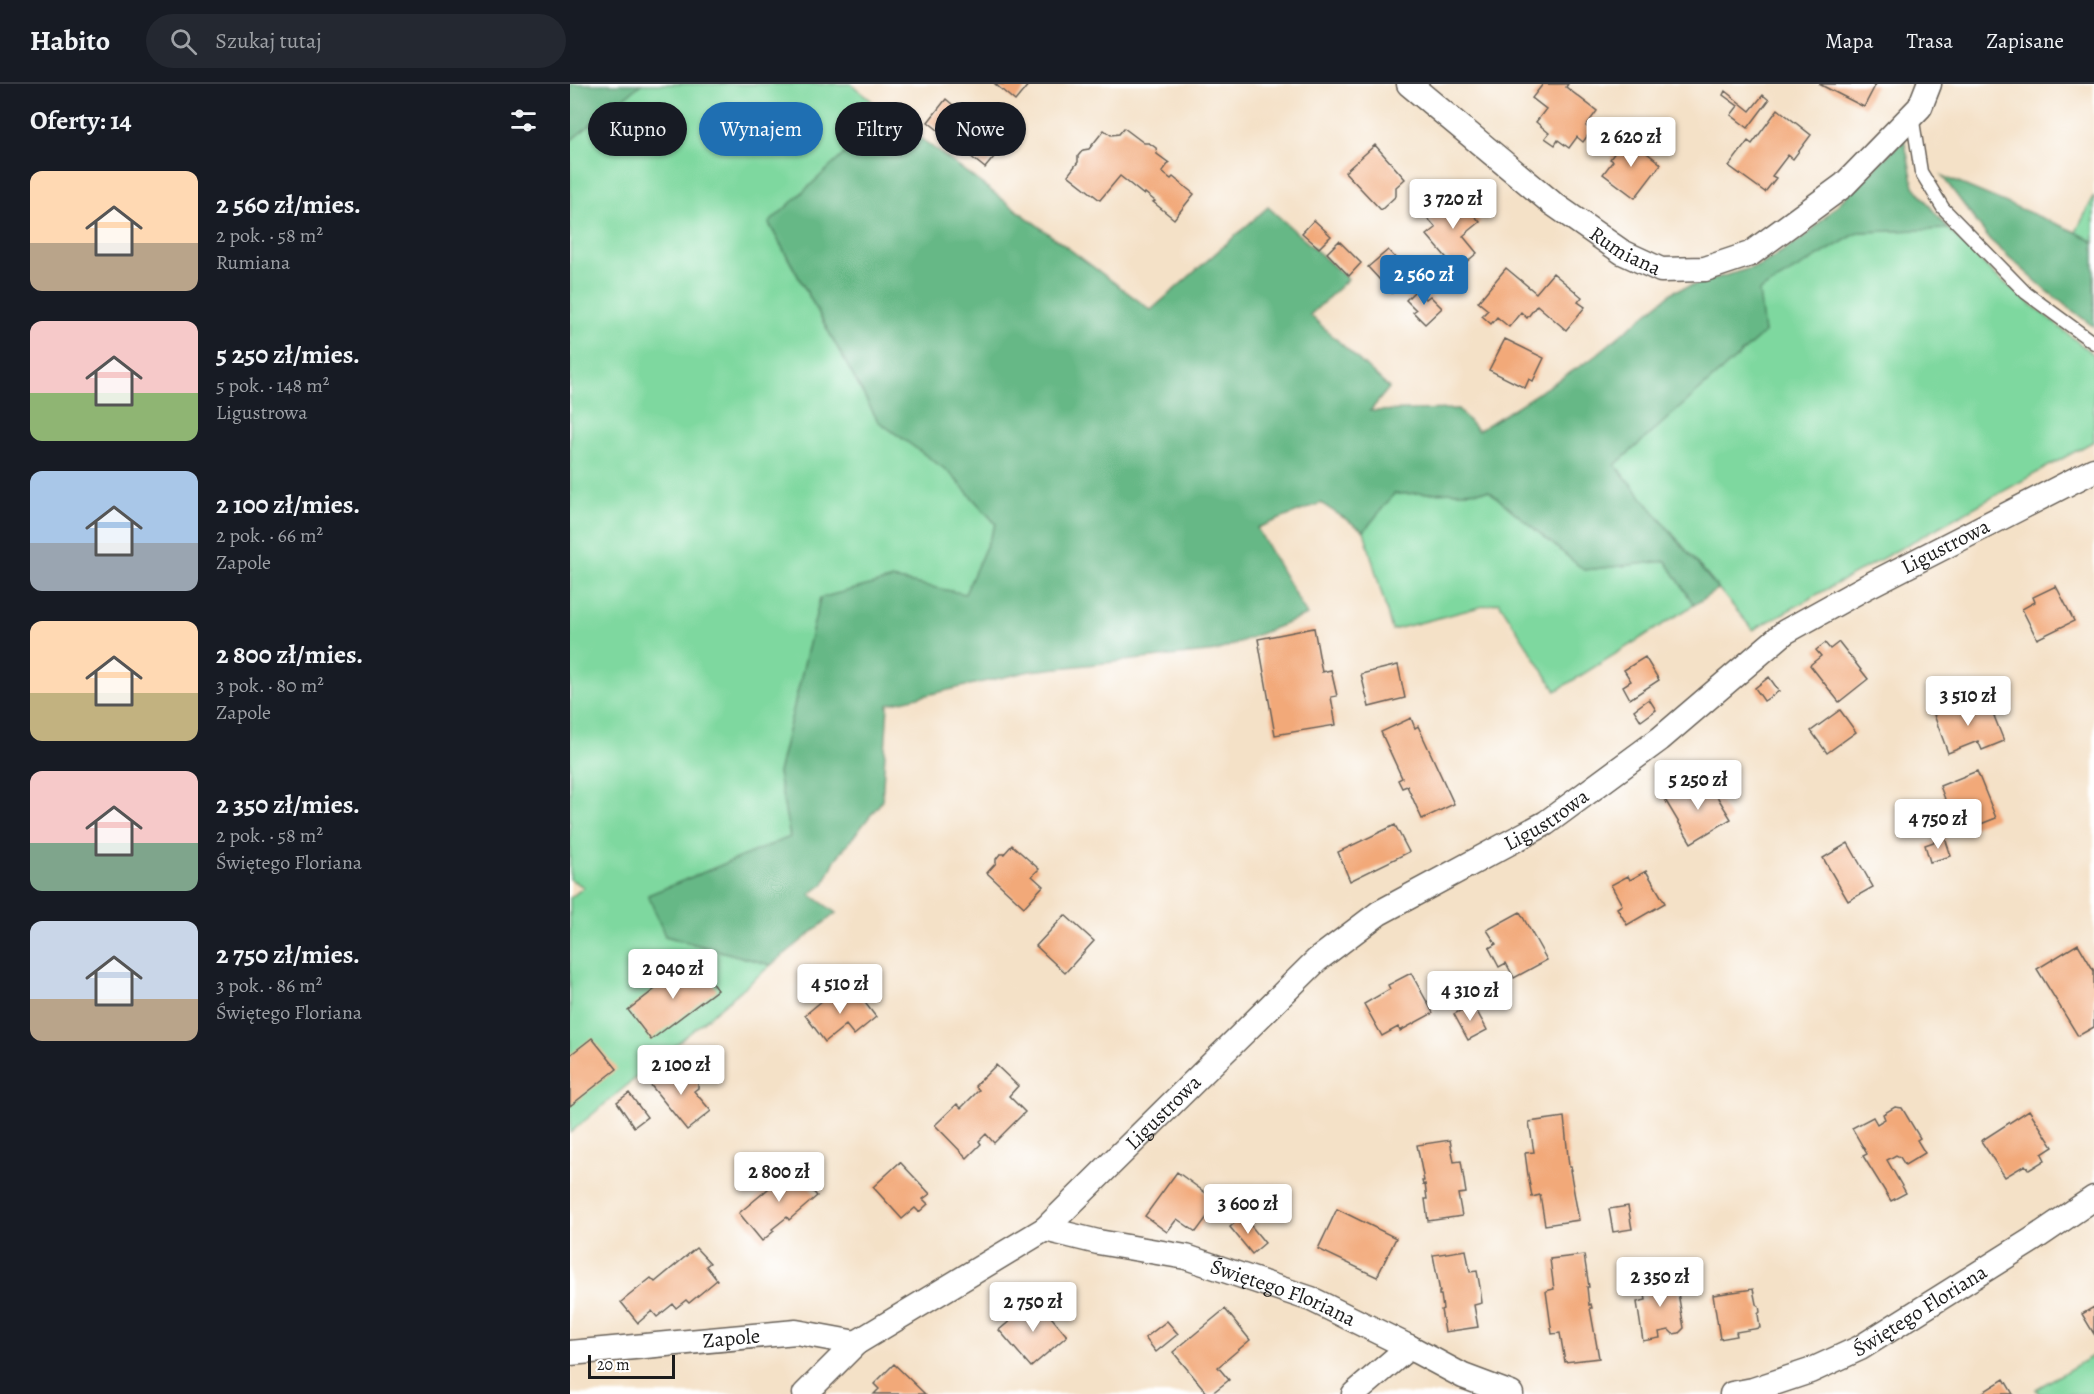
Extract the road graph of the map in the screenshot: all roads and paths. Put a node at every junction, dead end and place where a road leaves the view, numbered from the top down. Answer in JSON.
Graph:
{"nodes":[{"id":1,"x":1409,"y":84,"type":"edge"},
{"id":2,"x":1929,"y":84,"type":"edge"},
{"id":3,"x":1912,"y":115,"type":"junction"},
{"id":4,"x":2094,"y":343,"type":"edge"},
{"id":5,"x":2094,"y":470,"type":"edge"},
{"id":6,"x":2094,"y":1198,"type":"edge"},
{"id":7,"x":1045,"y":1229,"type":"junction"},
{"id":8,"x":855,"y":1343,"type":"junction"},
{"id":9,"x":1409,"y":1347,"type":"junction"},
{"id":10,"x":570,"y":1353,"type":"edge"},
{"id":11,"x":805,"y":1394,"type":"edge"},
{"id":12,"x":1354,"y":1394,"type":"edge"},
{"id":13,"x":1511,"y":1394,"type":"edge"},
{"id":14,"x":1732,"y":1394,"type":"edge"}],
"edges":[{"from":1,"to":3,"type":"street","name":"Rumiana"},
{"from":2,"to":3,"type":"street","name":"Rumiana"},
{"from":3,"to":4,"type":"lane"},
{"from":5,"to":7,"type":"street","name":"Ligustrowa"},
{"from":6,"to":14,"type":"street","name":"Świętego Floriana"},
{"from":7,"to":8,"type":"street"},
{"from":7,"to":9,"type":"street","name":"Świętego Floriana"},
{"from":8,"to":10,"type":"street","name":"Zapole"},
{"from":8,"to":11,"type":"street"},
{"from":9,"to":12,"type":"street"},
{"from":9,"to":13,"type":"street","name":"Świętego Floriana"}]}
